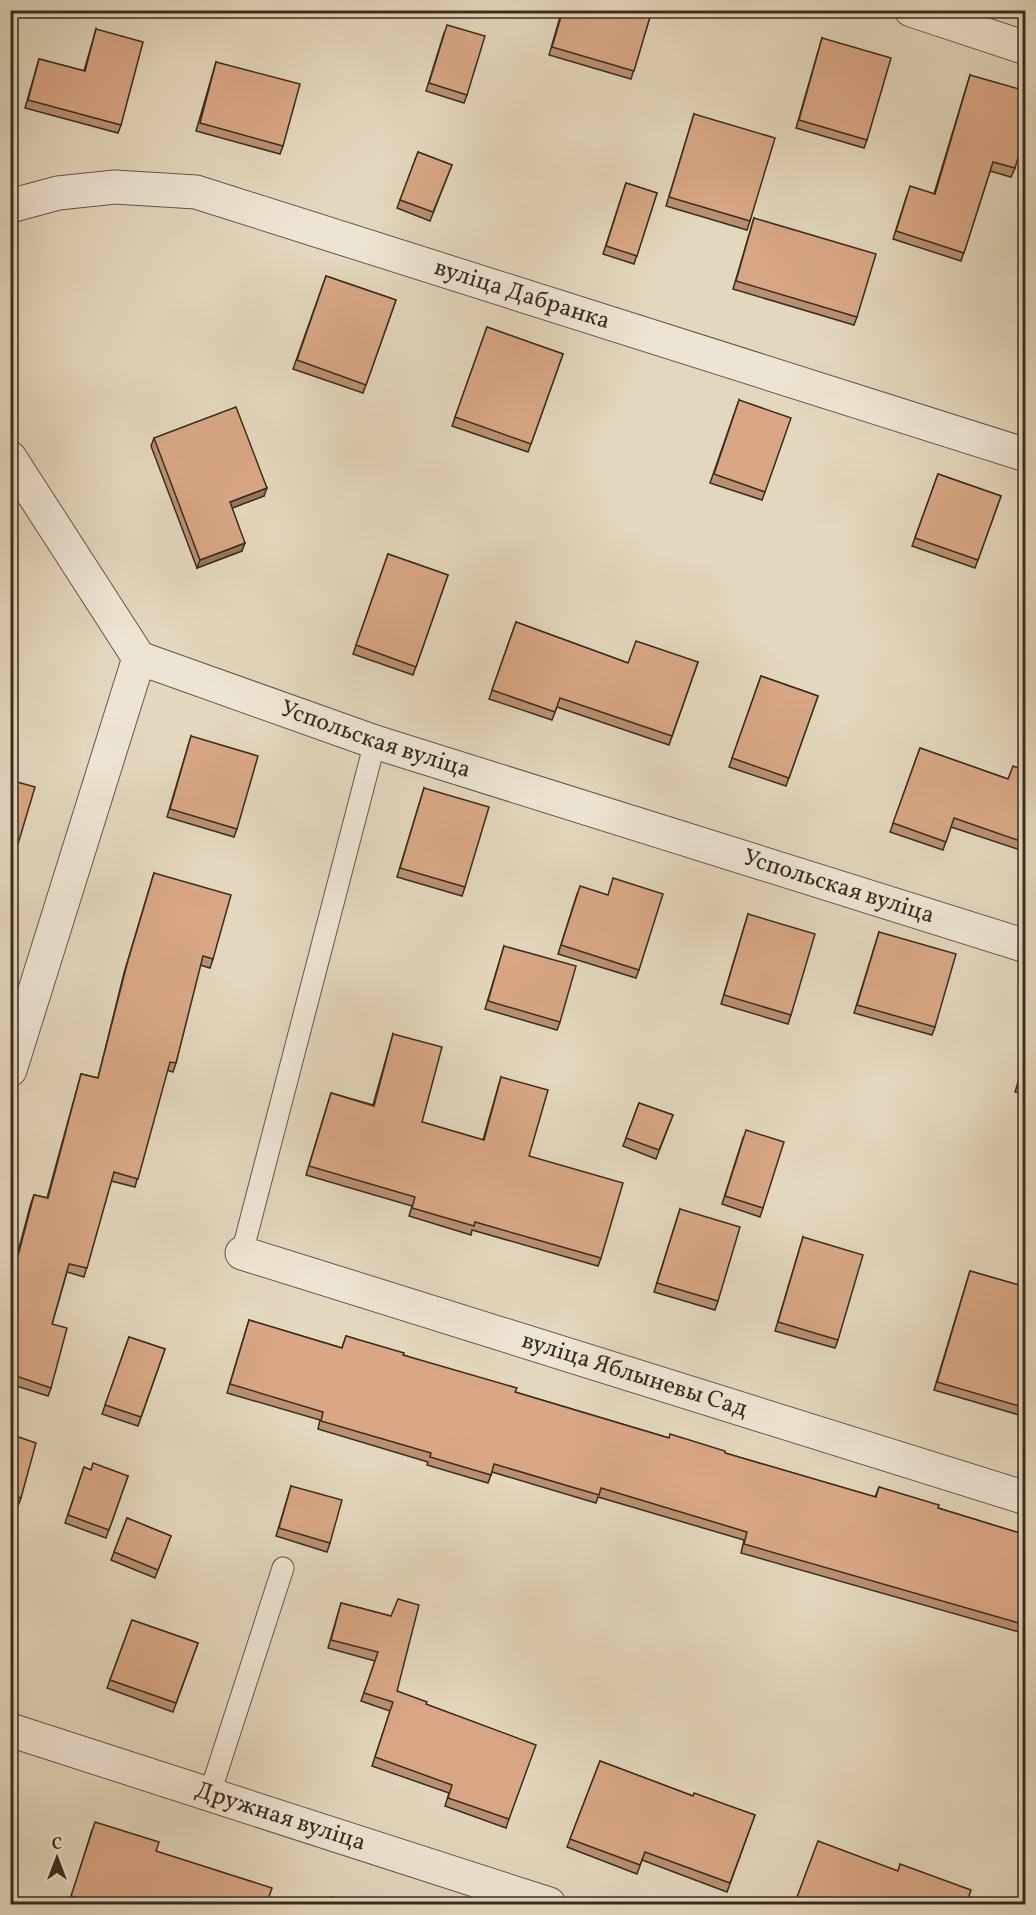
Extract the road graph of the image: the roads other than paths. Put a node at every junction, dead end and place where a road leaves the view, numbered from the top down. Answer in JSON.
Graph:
{"nodes":[{"id":1,"x":911,"y":10,"type":"edge"},
{"id":2,"x":1026,"y":48,"type":"edge"},
{"id":3,"x":10,"y":206,"type":"edge"},
{"id":4,"x":1026,"y":455,"type":"edge"},
{"id":5,"x":10,"y":458,"type":"edge"},
{"id":6,"x":139,"y":658,"type":"junction"},
{"id":7,"x":375,"y":742,"type":"junction"},
{"id":8,"x":1026,"y":946,"type":"edge"},
{"id":9,"x":10,"y":1070,"type":"edge"},
{"id":10,"x":242,"y":1253,"type":"joint"},
{"id":11,"x":1026,"y":1498,"type":"edge"},
{"id":12,"x":283,"y":1568,"type":"dead end"},
{"id":13,"x":10,"y":1730,"type":"edge"},
{"id":14,"x":210,"y":1793,"type":"junction"},
{"id":15,"x":549,"y":1905,"type":"edge"}],
"edges":[{"from":1,"to":2,"type":"street"},
{"from":3,"to":4,"type":"street","name":"вуліца Дабранка"},
{"from":5,"to":6,"type":"street"},
{"from":6,"to":7,"type":"street","name":"Успольская вуліца"},
{"from":6,"to":9,"type":"street"},
{"from":7,"to":8,"type":"street","name":"Успольская вуліца"},
{"from":7,"to":10,"type":"lane"},
{"from":10,"to":11,"type":"street","name":"вуліца Яблыневы Сад"},
{"from":12,"to":14,"type":"lane"},
{"from":13,"to":14,"type":"street","name":"Дружная вуліца"},
{"from":14,"to":15,"type":"street","name":"Дружная вуліца"}]}
